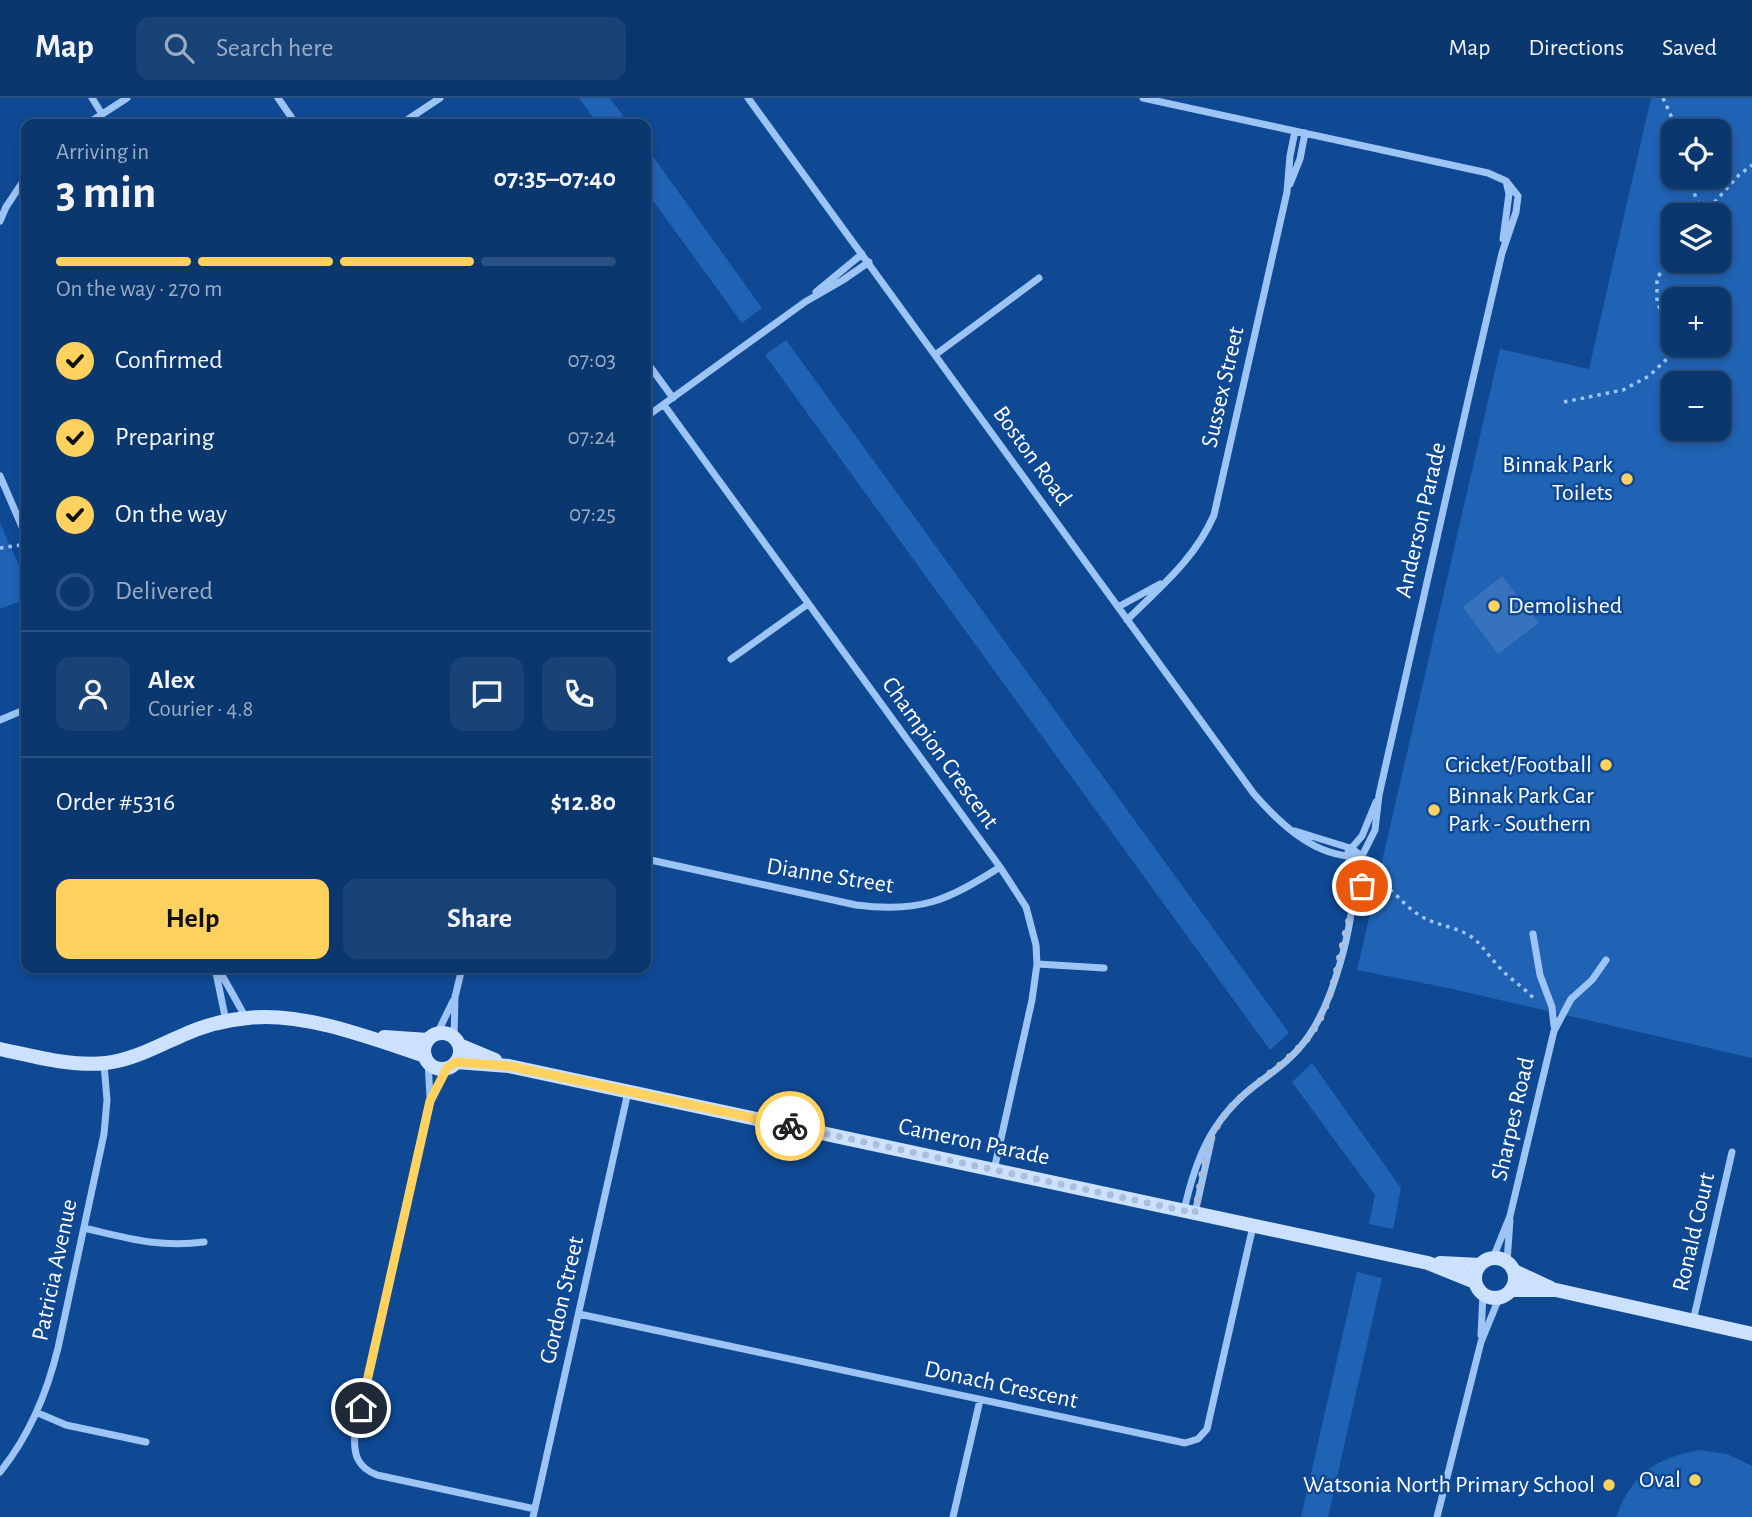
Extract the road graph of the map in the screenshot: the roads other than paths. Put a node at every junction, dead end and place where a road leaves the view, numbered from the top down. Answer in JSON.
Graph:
{"nodes":[{"id":1,"x":92,"y":98,"type":"edge"},
{"id":2,"x":107,"y":98,"type":"edge"},
{"id":3,"x":127,"y":98,"type":"edge"},
{"id":4,"x":278,"y":98,"type":"edge"},
{"id":5,"x":440,"y":98,"type":"edge"},
{"id":6,"x":748,"y":98,"type":"edge"},
{"id":7,"x":1143,"y":98,"type":"edge"},
{"id":8,"x":113,"y":107,"type":"junction"},
{"id":9,"x":102,"y":114,"type":"junction"},
{"id":10,"x":94,"y":119,"type":"edge"},
{"id":11,"x":293,"y":119,"type":"edge"},
{"id":12,"x":408,"y":119,"type":"edge"},
{"id":13,"x":1295,"y":131,"type":"junction"},
{"id":14,"x":1305,"y":133,"type":"junction"},
{"id":15,"x":21,"y":185,"type":"edge"},
{"id":16,"x":1287,"y":191,"type":"junction"},
{"id":17,"x":1,"y":216,"type":"edge"},
{"id":18,"x":862,"y":254,"type":"junction"},
{"id":19,"x":869,"y":262,"type":"junction"},
{"id":20,"x":1039,"y":278,"type":"dead end"},
{"id":21,"x":805,"y":302,"type":"junction"},
{"id":22,"x":935,"y":355,"type":"junction"},
{"id":23,"x":651,"y":368,"type":"edge"},
{"id":24,"x":673,"y":398,"type":"junction"},
{"id":25,"x":664,"y":405,"type":"junction"},
{"id":26,"x":651,"y":414,"type":"edge"},
{"id":27,"x":0,"y":476,"type":"edge"},
{"id":28,"x":21,"y":524,"type":"edge"},
{"id":29,"x":1170,"y":578,"type":"junction"},
{"id":30,"x":808,"y":604,"type":"junction"},
{"id":31,"x":1118,"y":607,"type":"junction"},
{"id":32,"x":1127,"y":620,"type":"junction"},
{"id":33,"x":731,"y":659,"type":"dead end"},
{"id":34,"x":21,"y":711,"type":"edge"},
{"id":35,"x":0,"y":720,"type":"edge"},
{"id":36,"x":1379,"y":795,"type":"junction"},
{"id":37,"x":1292,"y":830,"type":"junction"},
{"id":38,"x":1350,"y":848,"type":"junction"},
{"id":39,"x":1362,"y":856,"type":"junction"},
{"id":40,"x":1348,"y":857,"type":"junction"},
{"id":41,"x":651,"y":860,"type":"edge"},
{"id":42,"x":1000,"y":867,"type":"junction"},
{"id":43,"x":1352,"y":905,"type":"junction"},
{"id":44,"x":1533,"y":934,"type":"dead end"},
{"id":45,"x":1606,"y":960,"type":"dead end"},
{"id":46,"x":1037,"y":964,"type":"junction"},
{"id":47,"x":1104,"y":968,"type":"dead end"},
{"id":48,"x":217,"y":973,"type":"edge"},
{"id":49,"x":219,"y":973,"type":"edge"},
{"id":50,"x":461,"y":973,"type":"edge"},
{"id":51,"x":455,"y":997,"type":"junction"},
{"id":52,"x":246,"y":1018,"type":"junction"},
{"id":53,"x":226,"y":1022,"type":"junction"},
{"id":54,"x":1553,"y":1031,"type":"junction"},
{"id":55,"x":365,"y":1035,"type":"junction"},
{"id":56,"x":432,"y":1037,"type":"junction"},
{"id":57,"x":457,"y":1042,"type":"junction"},
{"id":58,"x":0,"y":1049,"type":"edge"},
{"id":59,"x":426,"y":1059,"type":"junction"},
{"id":60,"x":104,"y":1063,"type":"junction"},
{"id":61,"x":452,"y":1065,"type":"junction"},
{"id":62,"x":509,"y":1066,"type":"junction"},
{"id":63,"x":628,"y":1092,"type":"junction"},
{"id":64,"x":430,"y":1101,"type":"junction"},
{"id":65,"x":1213,"y":1133,"type":"junction"},
{"id":66,"x":1732,"y":1152,"type":"dead end"},
{"id":67,"x":994,"y":1170,"type":"junction"},
{"id":68,"x":1189,"y":1212,"type":"junction"},
{"id":69,"x":1510,"y":1216,"type":"junction"},
{"id":70,"x":1253,"y":1226,"type":"junction"},
{"id":71,"x":84,"y":1228,"type":"junction"},
{"id":72,"x":204,"y":1242,"type":"dead end"},
{"id":73,"x":1428,"y":1263,"type":"junction"},
{"id":74,"x":1498,"y":1264,"type":"junction"},
{"id":75,"x":1479,"y":1288,"type":"junction"},
{"id":76,"x":1556,"y":1290,"type":"junction"},
{"id":77,"x":1505,"y":1294,"type":"junction"},
{"id":78,"x":579,"y":1314,"type":"junction"},
{"id":79,"x":1693,"y":1321,"type":"junction"},
{"id":80,"x":1752,"y":1334,"type":"edge"},
{"id":81,"x":1481,"y":1342,"type":"junction"},
{"id":82,"x":980,"y":1400,"type":"junction"},
{"id":83,"x":38,"y":1413,"type":"junction"},
{"id":84,"x":146,"y":1442,"type":"dead end"},
{"id":85,"x":0,"y":1472,"type":"edge"},
{"id":86,"x":534,"y":1513,"type":"edge"},
{"id":87,"x":953,"y":1517,"type":"edge"},
{"id":88,"x":1437,"y":1517,"type":"edge"}],
"edges":[{"from":1,"to":9,"type":"street"},
{"from":2,"to":8,"type":"street"},
{"from":3,"to":8,"type":"street"},
{"from":4,"to":11,"type":"street"},
{"from":5,"to":12,"type":"street"},
{"from":6,"to":18,"type":"street","name":"Boston Road"},
{"from":7,"to":13,"type":"street","name":"Anderson Parade"},
{"from":8,"to":9,"type":"street"},
{"from":9,"to":10,"type":"street"},
{"from":13,"to":14,"type":"street","name":"Anderson Parade"},
{"from":13,"to":16,"type":"street","name":"Sussex Street"},
{"from":14,"to":16,"type":"street","name":"Sussex Street"},
{"from":14,"to":36,"type":"street","name":"Anderson Parade"},
{"from":15,"to":17,"type":"street"},
{"from":16,"to":29,"type":"street","name":"Sussex Street"},
{"from":18,"to":19,"type":"street","name":"Boston Road"},
{"from":18,"to":21,"type":"street"},
{"from":19,"to":21,"type":"street"},
{"from":19,"to":22,"type":"street","name":"Boston Road"},
{"from":20,"to":22,"type":"street"},
{"from":21,"to":24,"type":"street"},
{"from":22,"to":31,"type":"street","name":"Boston Road"},
{"from":23,"to":24,"type":"street"},
{"from":24,"to":25,"type":"street"},
{"from":25,"to":26,"type":"street"},
{"from":25,"to":30,"type":"street","name":"Champion Crescent"},
{"from":27,"to":28,"type":"street"},
{"from":29,"to":31,"type":"street","name":"Sussex Street"},
{"from":29,"to":32,"type":"street","name":"Sussex Street"},
{"from":30,"to":33,"type":"street"},
{"from":30,"to":42,"type":"street","name":"Champion Crescent"},
{"from":31,"to":32,"type":"street","name":"Boston Road"},
{"from":32,"to":37,"type":"street","name":"Boston Road"},
{"from":34,"to":35,"type":"street"},
{"from":36,"to":38,"type":"street","name":"Anderson Parade"},
{"from":36,"to":39,"type":"street","name":"Anderson Parade"},
{"from":37,"to":38,"type":"street","name":"Boston Road"},
{"from":37,"to":40,"type":"street","name":"Boston Road"},
{"from":38,"to":39,"type":"street","name":"Boston Road"},
{"from":38,"to":40,"type":"street","name":"Anderson Parade"},
{"from":39,"to":40,"type":"street","name":"Boston Road"},
{"from":39,"to":43,"type":"street","name":"Anderson Parade"},
{"from":40,"to":43,"type":"street","name":"Anderson Parade"},
{"from":41,"to":42,"type":"street","name":"Dianne Street"},
{"from":42,"to":46,"type":"street","name":"Champion Crescent"},
{"from":43,"to":65,"type":"street","name":"Anderson Parade"},
{"from":44,"to":54,"type":"street","name":"Sharpes Road"},
{"from":45,"to":54,"type":"street","name":"Sharpes Road"},
{"from":46,"to":47,"type":"street"},
{"from":46,"to":67,"type":"street","name":"Champion Crescent"},
{"from":48,"to":53,"type":"street"},
{"from":49,"to":52,"type":"street"},
{"from":50,"to":51,"type":"street"},
{"from":51,"to":56,"type":"street"},
{"from":51,"to":57,"type":"street"},
{"from":52,"to":53,"type":"street"},
{"from":52,"to":55,"type":"street"},
{"from":53,"to":60,"type":"street"},
{"from":54,"to":69,"type":"street","name":"Sharpes Road"},
{"from":55,"to":56,"type":"street"},
{"from":55,"to":59,"type":"street"},
{"from":56,"to":57,"type":"street"},
{"from":56,"to":59,"type":"street"},
{"from":57,"to":61,"type":"street"},
{"from":57,"to":62,"type":"street","name":"Cameron Parade"},
{"from":58,"to":60,"type":"street"},
{"from":59,"to":61,"type":"street"},
{"from":59,"to":64,"type":"street"},
{"from":60,"to":71,"type":"street","name":"Patricia Avenue"},
{"from":61,"to":62,"type":"street","name":"Cameron Parade"},
{"from":61,"to":64,"type":"street"},
{"from":62,"to":63,"type":"street","name":"Cameron Parade"},
{"from":63,"to":67,"type":"street","name":"Cameron Parade"},
{"from":63,"to":78,"type":"street","name":"Gordon Street"},
{"from":64,"to":86,"type":"street"},
{"from":65,"to":68,"type":"street","name":"Anderson Parade"},
{"from":65,"to":68,"type":"street","name":"Anderson Parade"},
{"from":66,"to":79,"type":"street","name":"Ronald Court"},
{"from":67,"to":68,"type":"street","name":"Cameron Parade"},
{"from":68,"to":70,"type":"street","name":"Cameron Parade"},
{"from":69,"to":74,"type":"street","name":"Sharpes Road"},
{"from":69,"to":74,"type":"street","name":"Sharpes Road"},
{"from":70,"to":73,"type":"street","name":"Cameron Parade"},
{"from":70,"to":82,"type":"street","name":"Donach Crescent"},
{"from":71,"to":72,"type":"street"},
{"from":71,"to":83,"type":"street","name":"Patricia Avenue"},
{"from":73,"to":74,"type":"street","name":"Cameron Parade"},
{"from":73,"to":75,"type":"street","name":"Cameron Parade"},
{"from":74,"to":75,"type":"street"},
{"from":74,"to":76,"type":"street","name":"Cameron Parade"},
{"from":74,"to":77,"type":"street"},
{"from":75,"to":77,"type":"street","name":"Cameron Parade"},
{"from":75,"to":81,"type":"street"},
{"from":76,"to":77,"type":"street","name":"Cameron Parade"},
{"from":76,"to":79,"type":"street","name":"Cameron Parade"},
{"from":77,"to":81,"type":"street"},
{"from":78,"to":82,"type":"street","name":"Donach Crescent"},
{"from":78,"to":86,"type":"street","name":"Gordon Street"},
{"from":79,"to":80,"type":"street","name":"Cameron Parade"},
{"from":81,"to":88,"type":"street"},
{"from":82,"to":87,"type":"street"},
{"from":83,"to":84,"type":"street"},
{"from":83,"to":85,"type":"street","name":"Patricia Avenue"}]}
